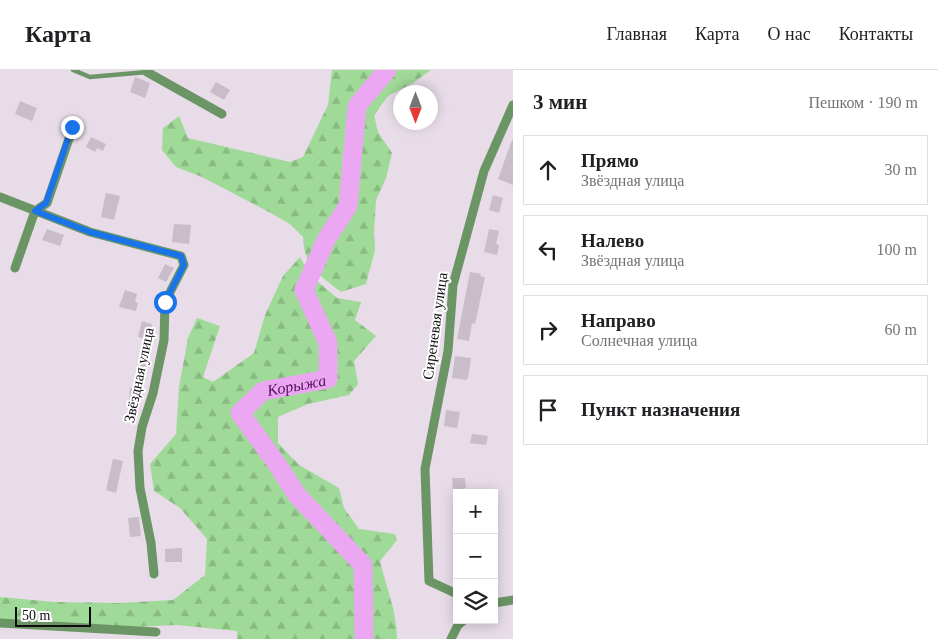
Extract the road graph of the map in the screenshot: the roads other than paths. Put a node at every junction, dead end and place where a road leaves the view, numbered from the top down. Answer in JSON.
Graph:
{"nodes":[{"id":1,"x":73,"y":70,"type":"edge"},
{"id":2,"x":147,"y":71,"type":"edge"},
{"id":3,"x":513,"y":105,"type":"edge"},
{"id":4,"x":222,"y":114,"type":"dead end"},
{"id":5,"x":72,"y":127,"type":"dead end"},
{"id":6,"x":0,"y":197,"type":"edge"},
{"id":7,"x":35,"y":211,"type":"junction"},
{"id":8,"x":15,"y":268,"type":"dead end"},
{"id":9,"x":154,"y":574,"type":"dead end"},
{"id":10,"x":453,"y":592,"type":"edge"},
{"id":11,"x":513,"y":600,"type":"edge"},
{"id":12,"x":498,"y":602,"type":"edge"},
{"id":13,"x":0,"y":624,"type":"edge"},
{"id":14,"x":459,"y":624,"type":"edge"},
{"id":15,"x":156,"y":632,"type":"dead end"},
{"id":16,"x":451,"y":639,"type":"edge"}],
"edges":[{"from":1,"to":2,"type":"lane"},
{"from":2,"to":4,"type":"street"},
{"from":3,"to":10,"type":"street","name":"Сиреневая улица"},
{"from":5,"to":7,"type":"street"},
{"from":6,"to":7,"type":"street","name":"Звёздная улица"},
{"from":7,"to":8,"type":"street"},
{"from":7,"to":9,"type":"street","name":"Звёздная улица"},
{"from":11,"to":12,"type":"street"},
{"from":13,"to":15,"type":"street"},
{"from":14,"to":16,"type":"street"}]}
